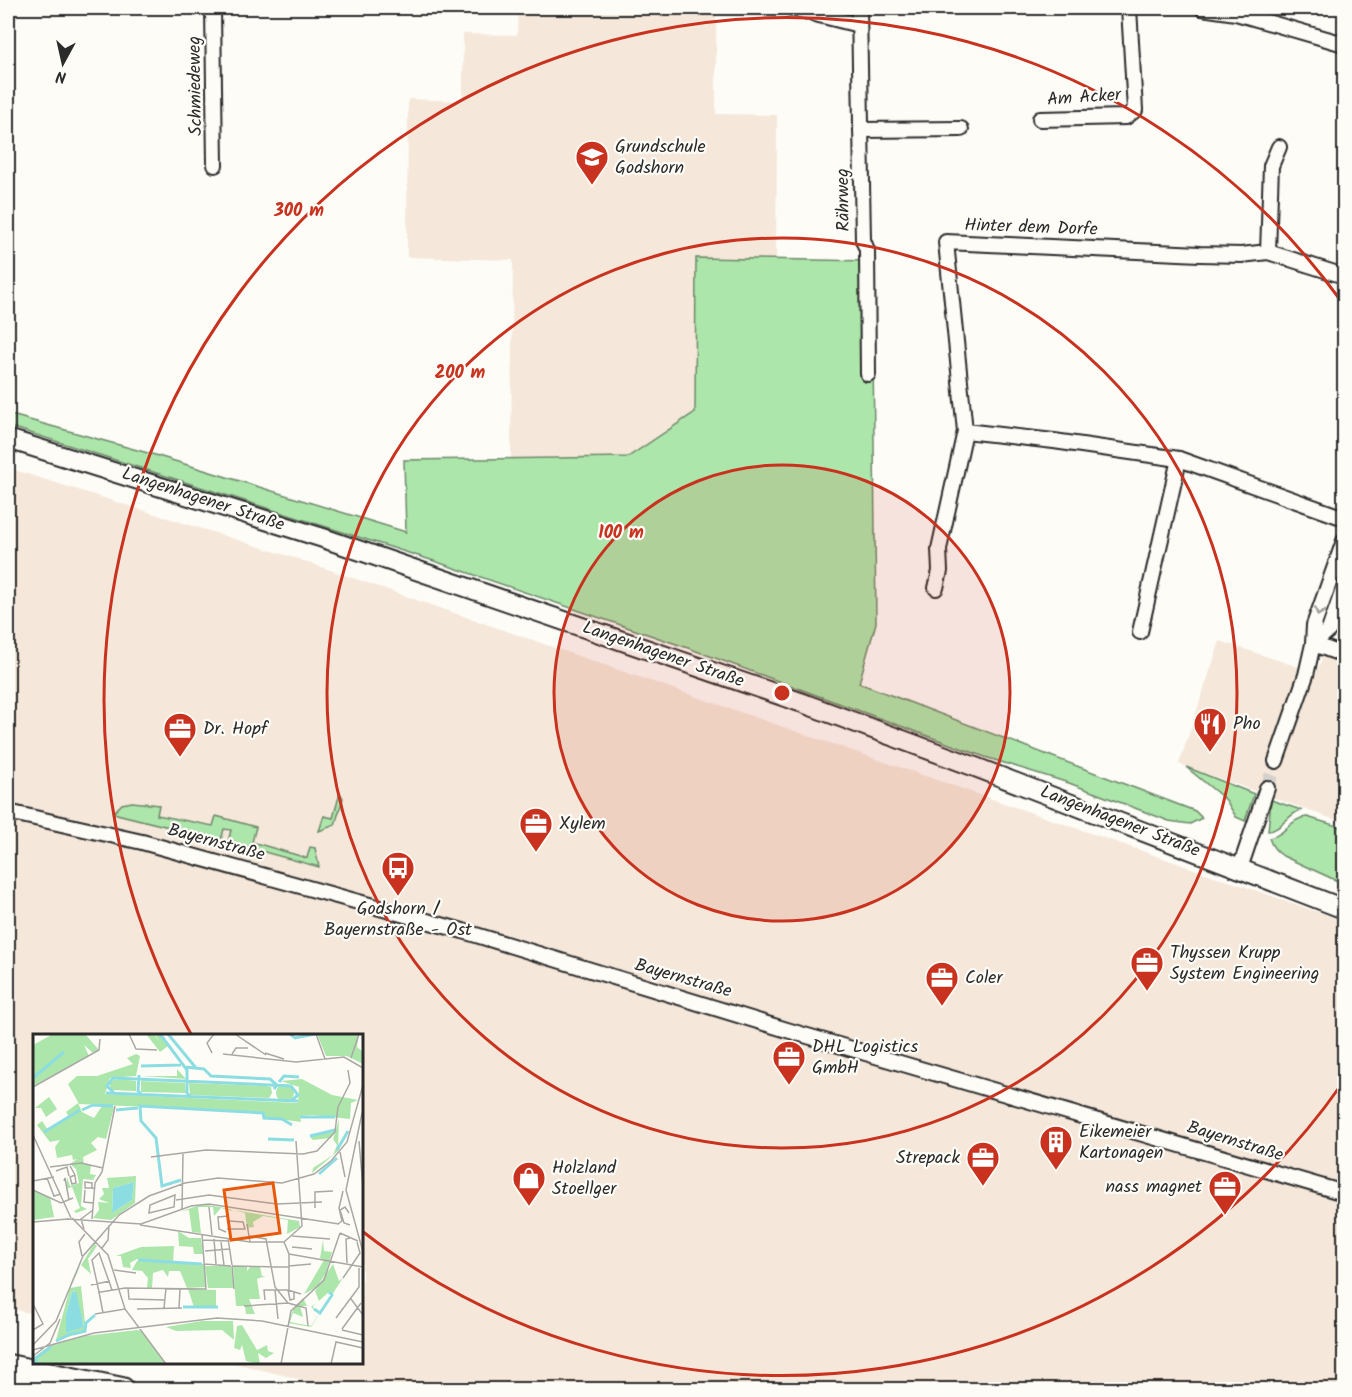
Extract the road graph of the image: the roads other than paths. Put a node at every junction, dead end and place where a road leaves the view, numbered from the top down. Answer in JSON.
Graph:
{"nodes":[{"id":1,"x":213,"y":8,"type":"edge"},
{"id":2,"x":791,"y":8,"type":"edge"},
{"id":3,"x":859,"y":8,"type":"edge"},
{"id":4,"x":1129,"y":8,"type":"edge"},
{"id":5,"x":1202,"y":8,"type":"edge"},
{"id":6,"x":859,"y":26,"type":"junction"},
{"id":7,"x":1344,"y":44,"type":"edge"},
{"id":8,"x":1040,"y":119,"type":"dead end"},
{"id":9,"x":961,"y":129,"type":"dead end"},
{"id":10,"x":861,"y":130,"type":"junction"},
{"id":11,"x":1279,"y":147,"type":"dead end"},
{"id":12,"x":215,"y":165,"type":"dead end"},
{"id":13,"x":1268,"y":252,"type":"junction"},
{"id":14,"x":1344,"y":276,"type":"edge"},
{"id":15,"x":868,"y":374,"type":"dead end"},
{"id":16,"x":965,"y":431,"type":"junction"},
{"id":17,"x":8,"y":439,"type":"edge"},
{"id":18,"x":1179,"y":459,"type":"junction"},
{"id":19,"x":1344,"y":518,"type":"edge"},
{"id":20,"x":1344,"y":541,"type":"edge"},
{"id":21,"x":1344,"y":587,"type":"edge"},
{"id":22,"x":936,"y":588,"type":"dead end"},
{"id":23,"x":1140,"y":632,"type":"dead end"},
{"id":24,"x":1313,"y":644,"type":"junction"},
{"id":25,"x":1344,"y":655,"type":"edge"},
{"id":26,"x":1276,"y":762,"type":"tunnel mouth"},
{"id":27,"x":1267,"y":788,"type":"tunnel mouth"},
{"id":28,"x":8,"y":812,"type":"edge"},
{"id":29,"x":1239,"y":868,"type":"junction"},
{"id":30,"x":1344,"y":909,"type":"edge"},
{"id":31,"x":1344,"y":1193,"type":"edge"},
{"id":32,"x":8,"y":1367,"type":"edge"},
{"id":33,"x":122,"y":1389,"type":"edge"}],
"edges":[{"from":1,"to":12,"type":"street","name":"Schmiedeweg"},
{"from":2,"to":6,"type":"street"},
{"from":3,"to":6,"type":"street","name":"Rährweg"},
{"from":4,"to":8,"type":"street","name":"Am Acker"},
{"from":5,"to":7,"type":"street"},
{"from":6,"to":10,"type":"street","name":"Rährweg"},
{"from":9,"to":10,"type":"street"},
{"from":10,"to":15,"type":"street","name":"Rährweg"},
{"from":11,"to":13,"type":"street"},
{"from":13,"to":14,"type":"street","name":"Hinter dem Dorfe"},
{"from":13,"to":16,"type":"street","name":"Hinter dem Dorfe"},
{"from":16,"to":18,"type":"street"},
{"from":16,"to":22,"type":"street","name":"Hinter dem Dorfe"},
{"from":17,"to":29,"type":"main road","name":"Langenhagener Straße"},
{"from":18,"to":19,"type":"street"},
{"from":18,"to":23,"type":"street"},
{"from":20,"to":24,"type":"street","one_way":true},
{"from":21,"to":24,"type":"street"},
{"from":24,"to":25,"type":"street"},
{"from":24,"to":26,"type":"street"},
{"from":27,"to":29,"type":"street"},
{"from":28,"to":31,"type":"street","name":"Bayernstraße"},
{"from":29,"to":30,"type":"main road","name":"Langenhagener Straße"},
{"from":32,"to":33,"type":"highway"}]}
